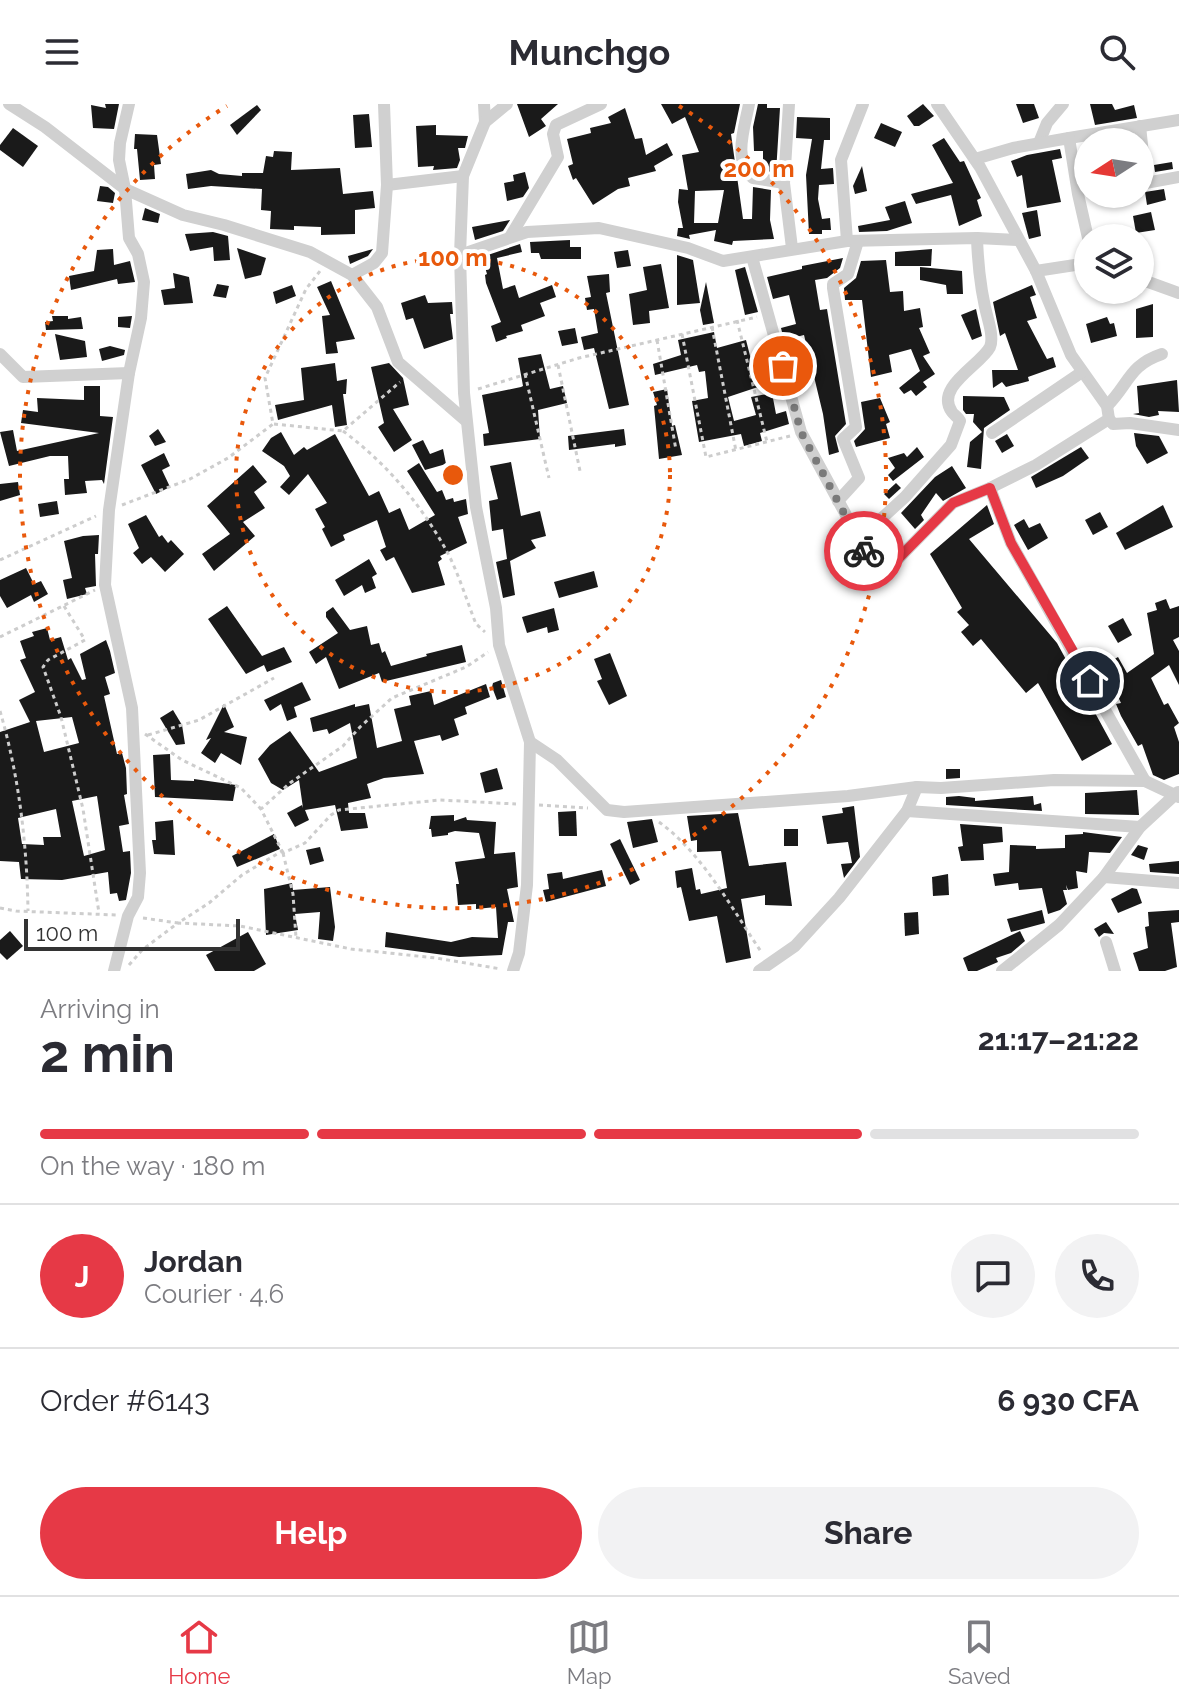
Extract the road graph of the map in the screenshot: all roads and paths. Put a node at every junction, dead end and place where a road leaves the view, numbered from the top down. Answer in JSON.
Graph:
{"nodes":[{"id":1,"x":9,"y":104,"type":"edge"},
{"id":2,"x":384,"y":104,"type":"edge"},
{"id":3,"x":484,"y":104,"type":"edge"},
{"id":4,"x":507,"y":104,"type":"edge"},
{"id":5,"x":601,"y":104,"type":"edge"},
{"id":6,"x":749,"y":104,"type":"edge"},
{"id":7,"x":789,"y":104,"type":"edge"},
{"id":8,"x":863,"y":104,"type":"edge"},
{"id":9,"x":937,"y":104,"type":"edge"},
{"id":10,"x":1063,"y":104,"type":"edge"},
{"id":11,"x":130,"y":105,"type":"edge"},
{"id":12,"x":1179,"y":120,"type":"edge"},
{"id":13,"x":485,"y":122,"type":"junction"},
{"id":14,"x":1140,"y":126,"type":"joint"},
{"id":15,"x":1069,"y":138,"type":"junction"},
{"id":16,"x":1039,"y":143,"type":"junction"},
{"id":17,"x":1074,"y":158,"type":"edge"},
{"id":18,"x":975,"y":159,"type":"junction"},
{"id":19,"x":463,"y":176,"type":"junction"},
{"id":20,"x":1179,"y":177,"type":"edge"},
{"id":21,"x":1154,"y":181,"type":"edge"},
{"id":22,"x":784,"y":183,"type":"junction"},
{"id":23,"x":387,"y":185,"type":"junction"},
{"id":24,"x":125,"y":189,"type":"junction"},
{"id":25,"x":510,"y":237,"type":"junction"},
{"id":26,"x":977,"y":238,"type":"junction"},
{"id":27,"x":1017,"y":240,"type":"junction"},
{"id":28,"x":852,"y":241,"type":"junction"},
{"id":29,"x":792,"y":248,"type":"junction"},
{"id":30,"x":460,"y":255,"type":"junction"},
{"id":31,"x":752,"y":257,"type":"junction"},
{"id":32,"x":327,"y":261,"type":"junction"},
{"id":33,"x":1074,"y":265,"type":"edge"},
{"id":34,"x":1036,"y":271,"type":"junction"},
{"id":35,"x":352,"y":275,"type":"junction"},
{"id":36,"x":1154,"y":284,"type":"edge"},
{"id":37,"x":1179,"y":293,"type":"edge"},
{"id":38,"x":769,"y":315,"type":"junction"},
{"id":39,"x":737,"y":320,"type":"junction"},
{"id":40,"x":712,"y":327,"type":"junction"},
{"id":41,"x":682,"y":334,"type":"junction"},
{"id":42,"x":657,"y":340,"type":"junction"},
{"id":43,"x":0,"y":354,"type":"edge"},
{"id":44,"x":1162,"y":354,"type":"dead end"},
{"id":45,"x":558,"y":365,"type":"junction"},
{"id":46,"x":1082,"y":372,"type":"junction"},
{"id":47,"x":129,"y":373,"type":"junction"},
{"id":48,"x":525,"y":374,"type":"junction"},
{"id":49,"x":409,"y":375,"type":"junction"},
{"id":50,"x":464,"y":393,"type":"junction"},
{"id":51,"x":1108,"y":413,"type":"junction"},
{"id":52,"x":465,"y":420,"type":"junction"},
{"id":53,"x":273,"y":424,"type":"junction"},
{"id":54,"x":1179,"y":430,"type":"edge"},
{"id":55,"x":343,"y":431,"type":"junction"},
{"id":56,"x":801,"y":432,"type":"junction"},
{"id":57,"x":992,"y":433,"type":"dead end"},
{"id":58,"x":767,"y":442,"type":"junction"},
{"id":59,"x":676,"y":450,"type":"dead end"},
{"id":60,"x":736,"y":451,"type":"junction"},
{"id":61,"x":580,"y":471,"type":"dead end"},
{"id":62,"x":549,"y":478,"type":"dead end"},
{"id":63,"x":990,"y":488,"type":"junction"},
{"id":64,"x":838,"y":501,"type":"junction"},
{"id":65,"x":109,"y":510,"type":"junction"},
{"id":66,"x":858,"y":540,"type":"junction"},
{"id":67,"x":0,"y":560,"type":"edge"},
{"id":68,"x":105,"y":585,"type":"junction"},
{"id":69,"x":64,"y":606,"type":"junction"},
{"id":70,"x":0,"y":637,"type":"edge"},
{"id":71,"x":499,"y":645,"type":"junction"},
{"id":72,"x":274,"y":678,"type":"dead end"},
{"id":73,"x":0,"y":711,"type":"edge"},
{"id":74,"x":134,"y":731,"type":"junction"},
{"id":75,"x":148,"y":735,"type":"junction"},
{"id":76,"x":530,"y":742,"type":"junction"},
{"id":77,"x":1145,"y":781,"type":"junction"},
{"id":78,"x":917,"y":787,"type":"junction"},
{"id":79,"x":1178,"y":794,"type":"edge"},
{"id":80,"x":527,"y":804,"type":"junction"},
{"id":81,"x":261,"y":809,"type":"junction"},
{"id":82,"x":607,"y":810,"type":"junction"},
{"id":83,"x":643,"y":810,"type":"junction"},
{"id":84,"x":907,"y":811,"type":"junction"},
{"id":85,"x":1140,"y":827,"type":"junction"},
{"id":86,"x":282,"y":852,"type":"junction"},
{"id":87,"x":1104,"y":877,"type":"junction"},
{"id":88,"x":1179,"y":883,"type":"edge"},
{"id":89,"x":0,"y":908,"type":"edge"},
{"id":90,"x":28,"y":911,"type":"junction"},
{"id":91,"x":99,"y":913,"type":"junction"},
{"id":92,"x":128,"y":916,"type":"junction"},
{"id":93,"x":178,"y":923,"type":"junction"},
{"id":94,"x":296,"y":938,"type":"junction"},
{"id":95,"x":1106,"y":942,"type":"dead end"},
{"id":96,"x":764,"y":967,"type":"edge"},
{"id":97,"x":114,"y":971,"type":"edge"},
{"id":98,"x":124,"y":971,"type":"edge"},
{"id":99,"x":513,"y":971,"type":"edge"},
{"id":100,"x":1002,"y":971,"type":"edge"},
{"id":101,"x":1115,"y":971,"type":"edge"}],
"edges":[{"from":1,"to":24,"type":"street"},
{"from":2,"to":23,"type":"street"},
{"from":3,"to":13,"type":"street"},
{"from":4,"to":13,"type":"street"},
{"from":5,"to":25,"type":"street"},
{"from":6,"to":22,"type":"street"},
{"from":7,"to":22,"type":"street"},
{"from":8,"to":28,"type":"street"},
{"from":9,"to":18,"type":"street"},
{"from":10,"to":16,"type":"street"},
{"from":11,"to":24,"type":"street"},
{"from":12,"to":14,"type":"street"},
{"from":13,"to":19,"type":"street"},
{"from":14,"to":15,"type":"street"},
{"from":15,"to":16,"type":"street"},
{"from":15,"to":17,"type":"street"},
{"from":16,"to":18,"type":"street"},
{"from":18,"to":27,"type":"street"},
{"from":19,"to":23,"type":"street"},
{"from":19,"to":30,"type":"street"},
{"from":20,"to":21,"type":"street"},
{"from":22,"to":29,"type":"street"},
{"from":23,"to":35,"type":"street"},
{"from":24,"to":32,"type":"street"},
{"from":24,"to":47,"type":"street"},
{"from":25,"to":30,"type":"street"},
{"from":25,"to":31,"type":"street"},
{"from":26,"to":27,"type":"street"},
{"from":26,"to":28,"type":"street"},
{"from":26,"to":66,"type":"street"},
{"from":27,"to":34,"type":"street"},
{"from":28,"to":29,"type":"street"},
{"from":28,"to":64,"type":"street"},
{"from":29,"to":31,"type":"street"},
{"from":30,"to":50,"type":"street"},
{"from":31,"to":38,"type":"street"},
{"from":32,"to":35,"type":"street"},
{"from":32,"to":53,"type":"path"},
{"from":33,"to":34,"type":"street"},
{"from":34,"to":46,"type":"street"},
{"from":35,"to":49,"type":"street"},
{"from":36,"to":37,"type":"street"},
{"from":38,"to":39,"type":"path"},
{"from":38,"to":56,"type":"street"},
{"from":39,"to":40,"type":"path"},
{"from":39,"to":58,"type":"path"},
{"from":40,"to":41,"type":"path"},
{"from":40,"to":60,"type":"path"},
{"from":41,"to":42,"type":"path"},
{"from":41,"to":60,"type":"path"},
{"from":42,"to":45,"type":"path"},
{"from":42,"to":59,"type":"path"},
{"from":43,"to":47,"type":"street"},
{"from":44,"to":51,"type":"street"},
{"from":45,"to":48,"type":"path"},
{"from":45,"to":61,"type":"path"},
{"from":46,"to":51,"type":"street"},
{"from":46,"to":57,"type":"street"},
{"from":47,"to":65,"type":"street"},
{"from":48,"to":50,"type":"path"},
{"from":48,"to":62,"type":"path"},
{"from":49,"to":52,"type":"street"},
{"from":49,"to":55,"type":"path"},
{"from":50,"to":52,"type":"street"},
{"from":51,"to":54,"type":"street"},
{"from":51,"to":63,"type":"street"},
{"from":52,"to":71,"type":"street"},
{"from":53,"to":55,"type":"path"},
{"from":53,"to":65,"type":"path"},
{"from":55,"to":71,"type":"path"},
{"from":56,"to":58,"type":"path"},
{"from":56,"to":64,"type":"street"},
{"from":58,"to":60,"type":"path"},
{"from":63,"to":66,"type":"street"},
{"from":63,"to":77,"type":"street"},
{"from":64,"to":66,"type":"street"},
{"from":65,"to":67,"type":"path"},
{"from":65,"to":68,"type":"street"},
{"from":68,"to":69,"type":"path"},
{"from":68,"to":74,"type":"street"},
{"from":69,"to":70,"type":"path"},
{"from":69,"to":91,"type":"path"},
{"from":71,"to":76,"type":"street"},
{"from":71,"to":81,"type":"path"},
{"from":72,"to":75,"type":"path"},
{"from":73,"to":90,"type":"path"},
{"from":74,"to":75,"type":"path"},
{"from":74,"to":92,"type":"street"},
{"from":75,"to":81,"type":"path"},
{"from":76,"to":80,"type":"street"},
{"from":76,"to":82,"type":"street"},
{"from":77,"to":78,"type":"street"},
{"from":77,"to":79,"type":"street"},
{"from":78,"to":83,"type":"street"},
{"from":78,"to":84,"type":"street"},
{"from":79,"to":85,"type":"street"},
{"from":80,"to":82,"type":"path"},
{"from":80,"to":86,"type":"path"},
{"from":80,"to":99,"type":"street"},
{"from":81,"to":86,"type":"path"},
{"from":82,"to":83,"type":"street"},
{"from":83,"to":96,"type":"path"},
{"from":84,"to":85,"type":"street"},
{"from":84,"to":96,"type":"street"},
{"from":85,"to":87,"type":"street"},
{"from":86,"to":93,"type":"path"},
{"from":86,"to":94,"type":"path"},
{"from":87,"to":88,"type":"street"},
{"from":87,"to":100,"type":"street"},
{"from":89,"to":90,"type":"path"},
{"from":90,"to":91,"type":"path"},
{"from":91,"to":92,"type":"path"},
{"from":92,"to":93,"type":"path"},
{"from":92,"to":97,"type":"street"},
{"from":93,"to":94,"type":"path"},
{"from":93,"to":98,"type":"path"},
{"from":94,"to":99,"type":"path"},
{"from":95,"to":101,"type":"street"}]}
